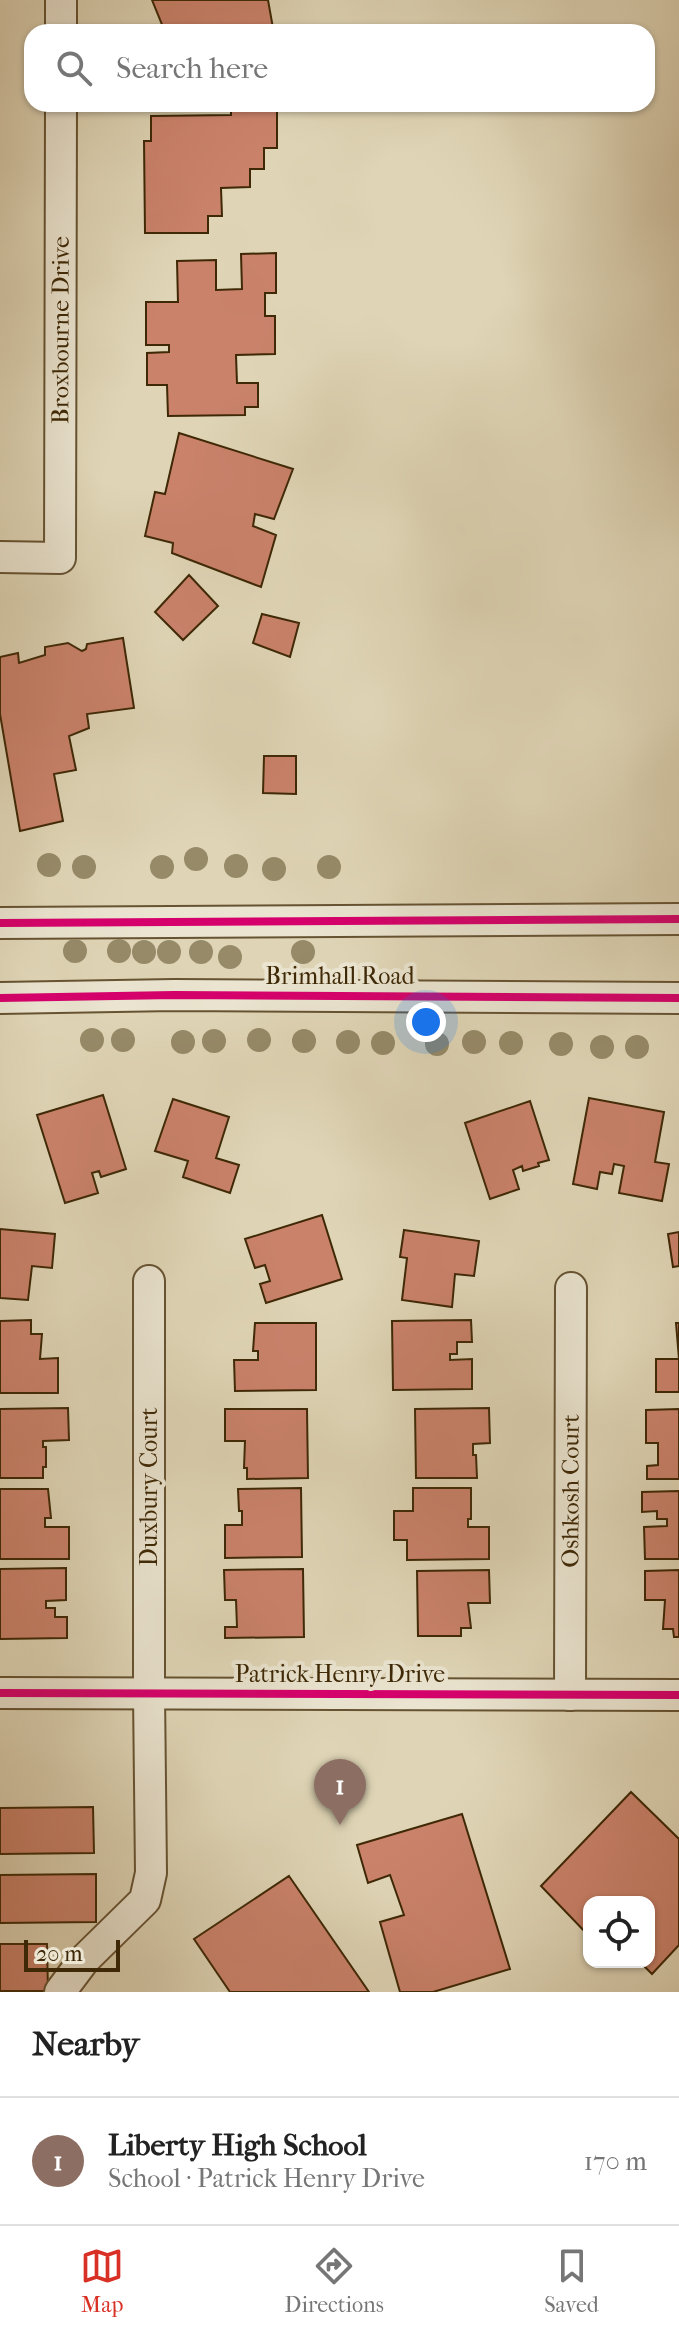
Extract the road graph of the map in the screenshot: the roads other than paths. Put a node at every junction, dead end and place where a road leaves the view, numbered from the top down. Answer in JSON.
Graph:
{"nodes":[{"id":1,"x":61,"y":0,"type":"edge"},
{"id":2,"x":61,"y":24,"type":"edge"},
{"id":3,"x":61,"y":112,"type":"edge"},
{"id":4,"x":0,"y":557,"type":"edge"},
{"id":5,"x":679,"y":919,"type":"edge"},
{"id":6,"x":0,"y":923,"type":"edge"},
{"id":7,"x":0,"y":998,"type":"edge"},
{"id":8,"x":679,"y":998,"type":"edge"},
{"id":9,"x":149,"y":1281,"type":"dead end"},
{"id":10,"x":571,"y":1288,"type":"dead end"},
{"id":11,"x":0,"y":1693,"type":"edge"},
{"id":12,"x":149,"y":1693,"type":"junction"},
{"id":13,"x":570,"y":1695,"type":"junction"},
{"id":14,"x":679,"y":1695,"type":"edge"},
{"id":15,"x":60,"y":1992,"type":"edge"}],
"edges":[{"from":1,"to":2,"type":"street"},
{"from":3,"to":4,"type":"street","name":"Broxbourne Drive"},
{"from":5,"to":6,"type":"street"},
{"from":7,"to":8,"type":"street","name":"Brimhall Road"},
{"from":9,"to":12,"type":"street","name":"Duxbury Court"},
{"from":10,"to":13,"type":"street","name":"Oshkosh Court"},
{"from":11,"to":12,"type":"street","name":"Patrick Henry Drive"},
{"from":12,"to":13,"type":"street","name":"Patrick Henry Drive"},
{"from":12,"to":15,"type":"street","name":"Duxbury Court"},
{"from":13,"to":14,"type":"street","name":"Patrick Henry Drive"}]}
